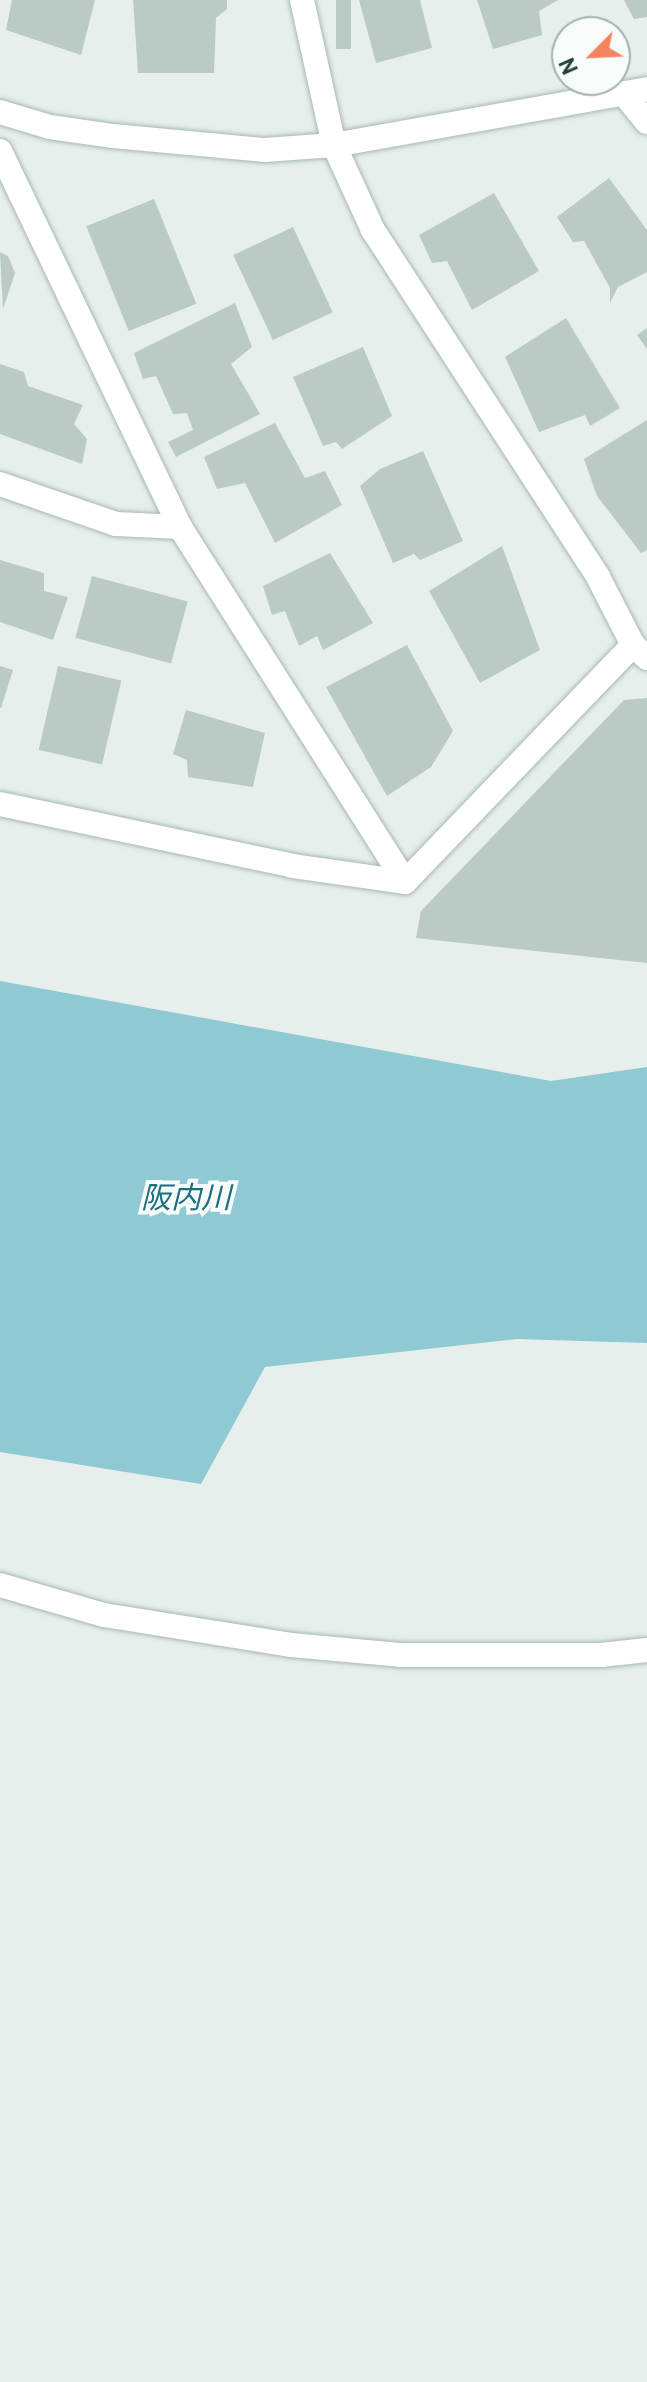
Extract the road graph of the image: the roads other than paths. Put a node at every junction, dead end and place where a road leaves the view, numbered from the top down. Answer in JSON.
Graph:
{"nodes":[{"id":1,"x":302,"y":0,"type":"edge"},
{"id":2,"x":636,"y":92,"type":"edge"},
{"id":3,"x":0,"y":112,"type":"edge"},
{"id":4,"x":647,"y":122,"type":"edge"},
{"id":5,"x":334,"y":145,"type":"junction"},
{"id":6,"x":0,"y":151,"type":"edge"},
{"id":7,"x":0,"y":484,"type":"edge"},
{"id":8,"x":180,"y":527,"type":"junction"},
{"id":9,"x":640,"y":651,"type":"edge"},
{"id":10,"x":0,"y":804,"type":"edge"},
{"id":11,"x":405,"y":882,"type":"junction"},
{"id":12,"x":0,"y":1585,"type":"edge"},
{"id":13,"x":647,"y":1650,"type":"edge"}],
"edges":[{"from":1,"to":5,"type":"street"},
{"from":2,"to":4,"type":"street"},
{"from":2,"to":5,"type":"street"},
{"from":3,"to":5,"type":"street"},
{"from":5,"to":9,"type":"street"},
{"from":6,"to":8,"type":"street"},
{"from":7,"to":8,"type":"street"},
{"from":8,"to":11,"type":"street"},
{"from":9,"to":11,"type":"street"},
{"from":10,"to":11,"type":"street"},
{"from":12,"to":13,"type":"street"}]}
